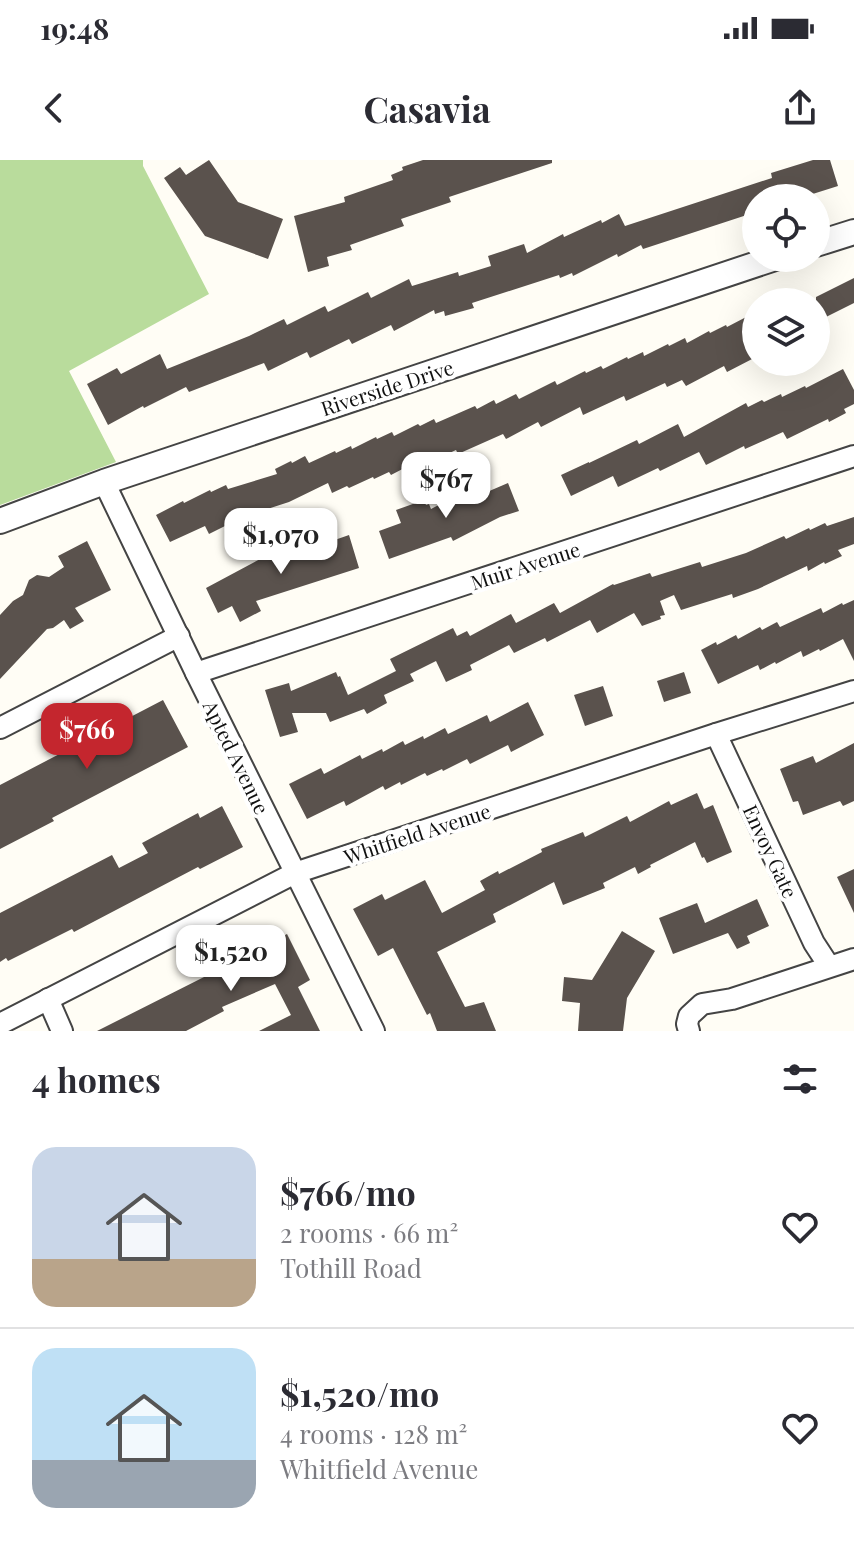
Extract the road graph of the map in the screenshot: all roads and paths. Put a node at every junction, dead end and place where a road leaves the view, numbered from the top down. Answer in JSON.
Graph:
{"nodes":[{"id":1,"x":854,"y":232,"type":"edge"},
{"id":2,"x":830,"y":240,"type":"edge"},
{"id":3,"x":742,"y":269,"type":"edge"},
{"id":4,"x":854,"y":456,"type":"edge"},
{"id":5,"x":104,"y":482,"type":"junction"},
{"id":6,"x":0,"y":521,"type":"edge"},
{"id":7,"x":179,"y":636,"type":"junction"},
{"id":8,"x":196,"y":673,"type":"junction"},
{"id":9,"x":854,"y":691,"type":"edge"},
{"id":10,"x":0,"y":728,"type":"edge"},
{"id":11,"x":716,"y":734,"type":"junction"},
{"id":12,"x":295,"y":873,"type":"junction"},
{"id":13,"x":854,"y":959,"type":"edge"},
{"id":14,"x":829,"y":966,"type":"junction"},
{"id":15,"x":48,"y":999,"type":"junction"},
{"id":16,"x":0,"y":1024,"type":"edge"},
{"id":17,"x":62,"y":1031,"type":"edge"},
{"id":18,"x":374,"y":1031,"type":"edge"},
{"id":19,"x":689,"y":1031,"type":"edge"}],
"edges":[{"from":1,"to":2,"type":"street"},
{"from":3,"to":5,"type":"street","name":"Riverside Drive"},
{"from":4,"to":8,"type":"street","name":"Muir Avenue"},
{"from":5,"to":6,"type":"street","name":"Riverside Drive"},
{"from":5,"to":7,"type":"street","name":"Apted Avenue"},
{"from":7,"to":8,"type":"street","name":"Apted Avenue"},
{"from":7,"to":10,"type":"street"},
{"from":8,"to":12,"type":"street","name":"Apted Avenue"},
{"from":9,"to":11,"type":"street","name":"Whitfield Avenue"},
{"from":11,"to":12,"type":"street","name":"Whitfield Avenue"},
{"from":11,"to":14,"type":"street","name":"Envoy Gate"},
{"from":12,"to":15,"type":"street","name":"Whitfield Avenue"},
{"from":12,"to":18,"type":"street","name":"Apted Avenue"},
{"from":13,"to":14,"type":"street"},
{"from":14,"to":19,"type":"street"},
{"from":15,"to":16,"type":"street","name":"Whitfield Avenue"},
{"from":15,"to":17,"type":"street"}]}
